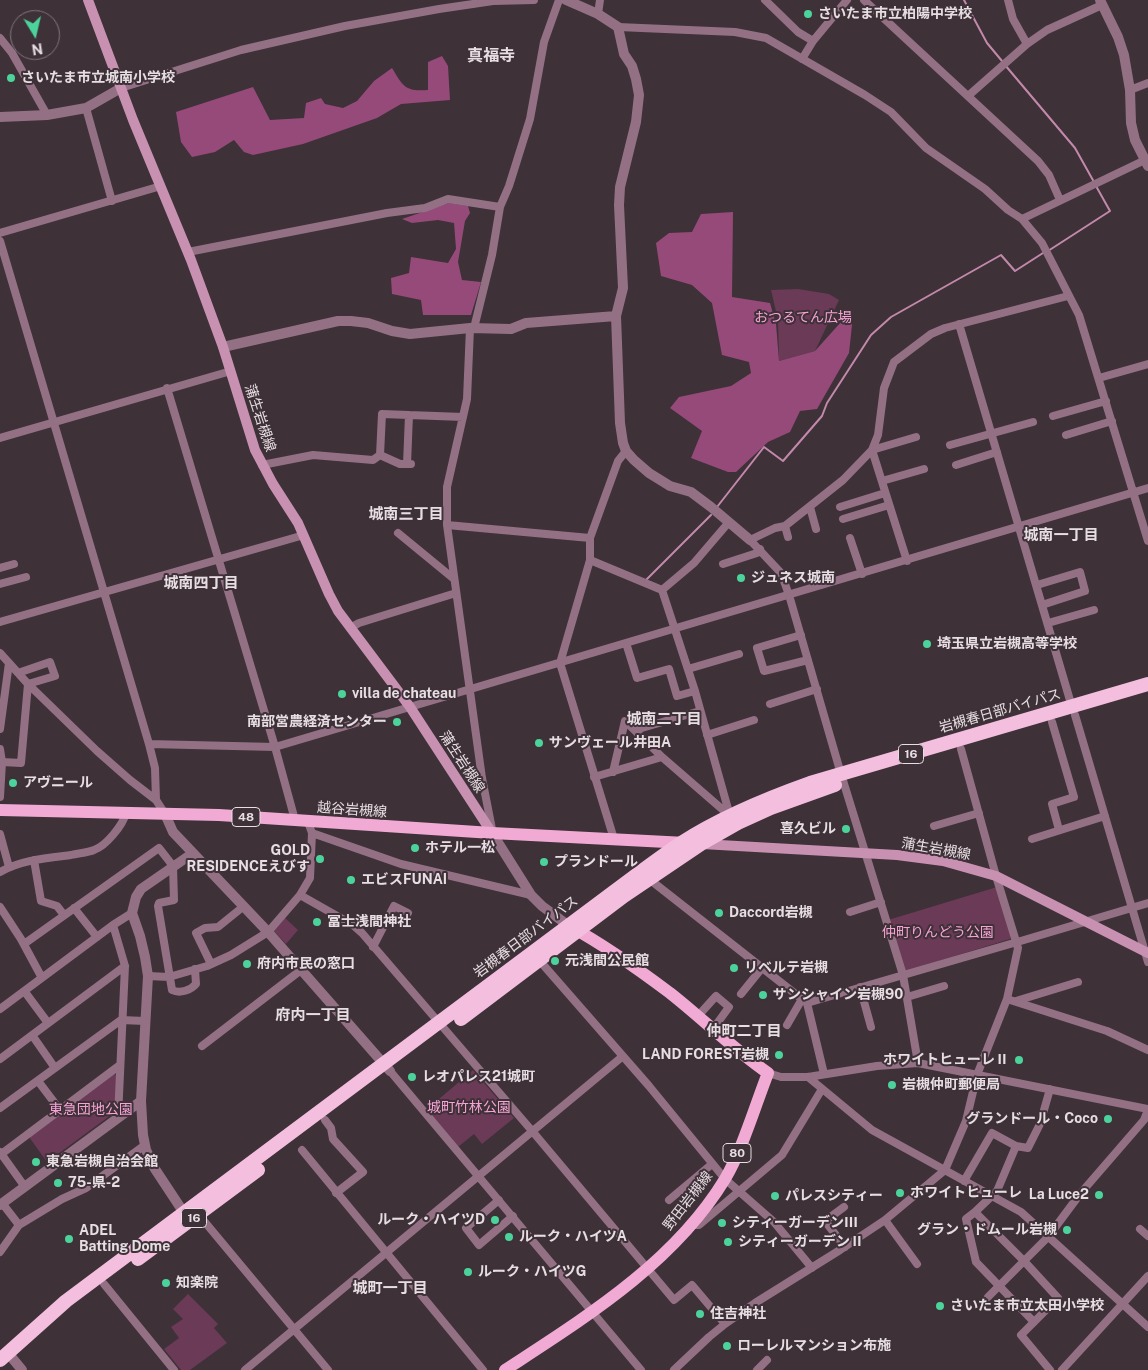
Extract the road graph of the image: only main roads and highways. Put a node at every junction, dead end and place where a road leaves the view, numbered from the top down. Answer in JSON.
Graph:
{"nodes":[{"id":1,"x":88,"y":0,"type":"edge"},
{"id":2,"x":1148,"y":684,"type":"edge"},
{"id":3,"x":1148,"y":694,"type":"edge"},
{"id":4,"x":1074,"y":711,"type":"junction"},
{"id":5,"x":842,"y":778,"type":"junction"},
{"id":6,"x":0,"y":810,"type":"edge"},
{"id":7,"x":492,"y":833,"type":"junction"},
{"id":8,"x":682,"y":843,"type":"junction"},
{"id":9,"x":701,"y":844,"type":"junction"},
{"id":10,"x":573,"y":928,"type":"junction"},
{"id":11,"x":1146,"y":952,"type":"edge"},
{"id":12,"x":442,"y":1027,"type":"junction"},
{"id":13,"x":387,"y":1067,"type":"junction"},
{"id":14,"x":11,"y":1360,"type":"edge"},
{"id":15,"x":3,"y":1370,"type":"edge"},
{"id":16,"x":505,"y":1370,"type":"edge"}],
"edges":[{"from":1,"to":7,"type":"main road","name":"蒲生岩槻線"},
{"from":2,"to":4,"type":"highway","name":"岩槻春日部バイパス","number":"16"},
{"from":3,"to":4,"type":"highway","name":"岩槻春日部バイパス","number":"16"},
{"from":4,"to":5,"type":"highway","name":"岩槻春日部バイパス","number":"16"},
{"from":4,"to":5,"type":"highway","name":"岩槻春日部バイパス","number":"16"},
{"from":5,"to":8,"type":"highway","name":"岩槻春日部バイパス","number":"16"},
{"from":5,"to":9,"type":"highway","name":"岩槻春日部バイパス","number":"16"},
{"from":6,"to":7,"type":"main road","name":"越谷岩槻線","number":"48"},
{"from":7,"to":8,"type":"main road","name":"越谷岩槻線","number":"48"},
{"from":8,"to":9,"type":"main road","name":"越谷岩槻線","number":"48"},
{"from":8,"to":10,"type":"highway","name":"岩槻春日部バイパス","number":"16"},
{"from":9,"to":10,"type":"highway","name":"岩槻春日部バイパス","number":"16"},
{"from":9,"to":11,"type":"main road","name":"蒲生岩槻線"},
{"from":10,"to":12,"type":"highway","name":"岩槻春日部バイパス","number":"16"},
{"from":10,"to":12,"type":"highway","name":"岩槻春日部バイパス","number":"16"},
{"from":10,"to":16,"type":"main road","name":"野田岩槻線","number":"80"},
{"from":12,"to":13,"type":"highway","name":"岩槻春日部バイパス","number":"16"},
{"from":13,"to":14,"type":"highway","name":"岩槻春日部バイパス","number":"16"},
{"from":13,"to":14,"type":"highway","name":"岩槻春日部バイパス","number":"16"},
{"from":14,"to":15,"type":"highway","name":"岩槻春日部バイパス","number":"16"}]}
